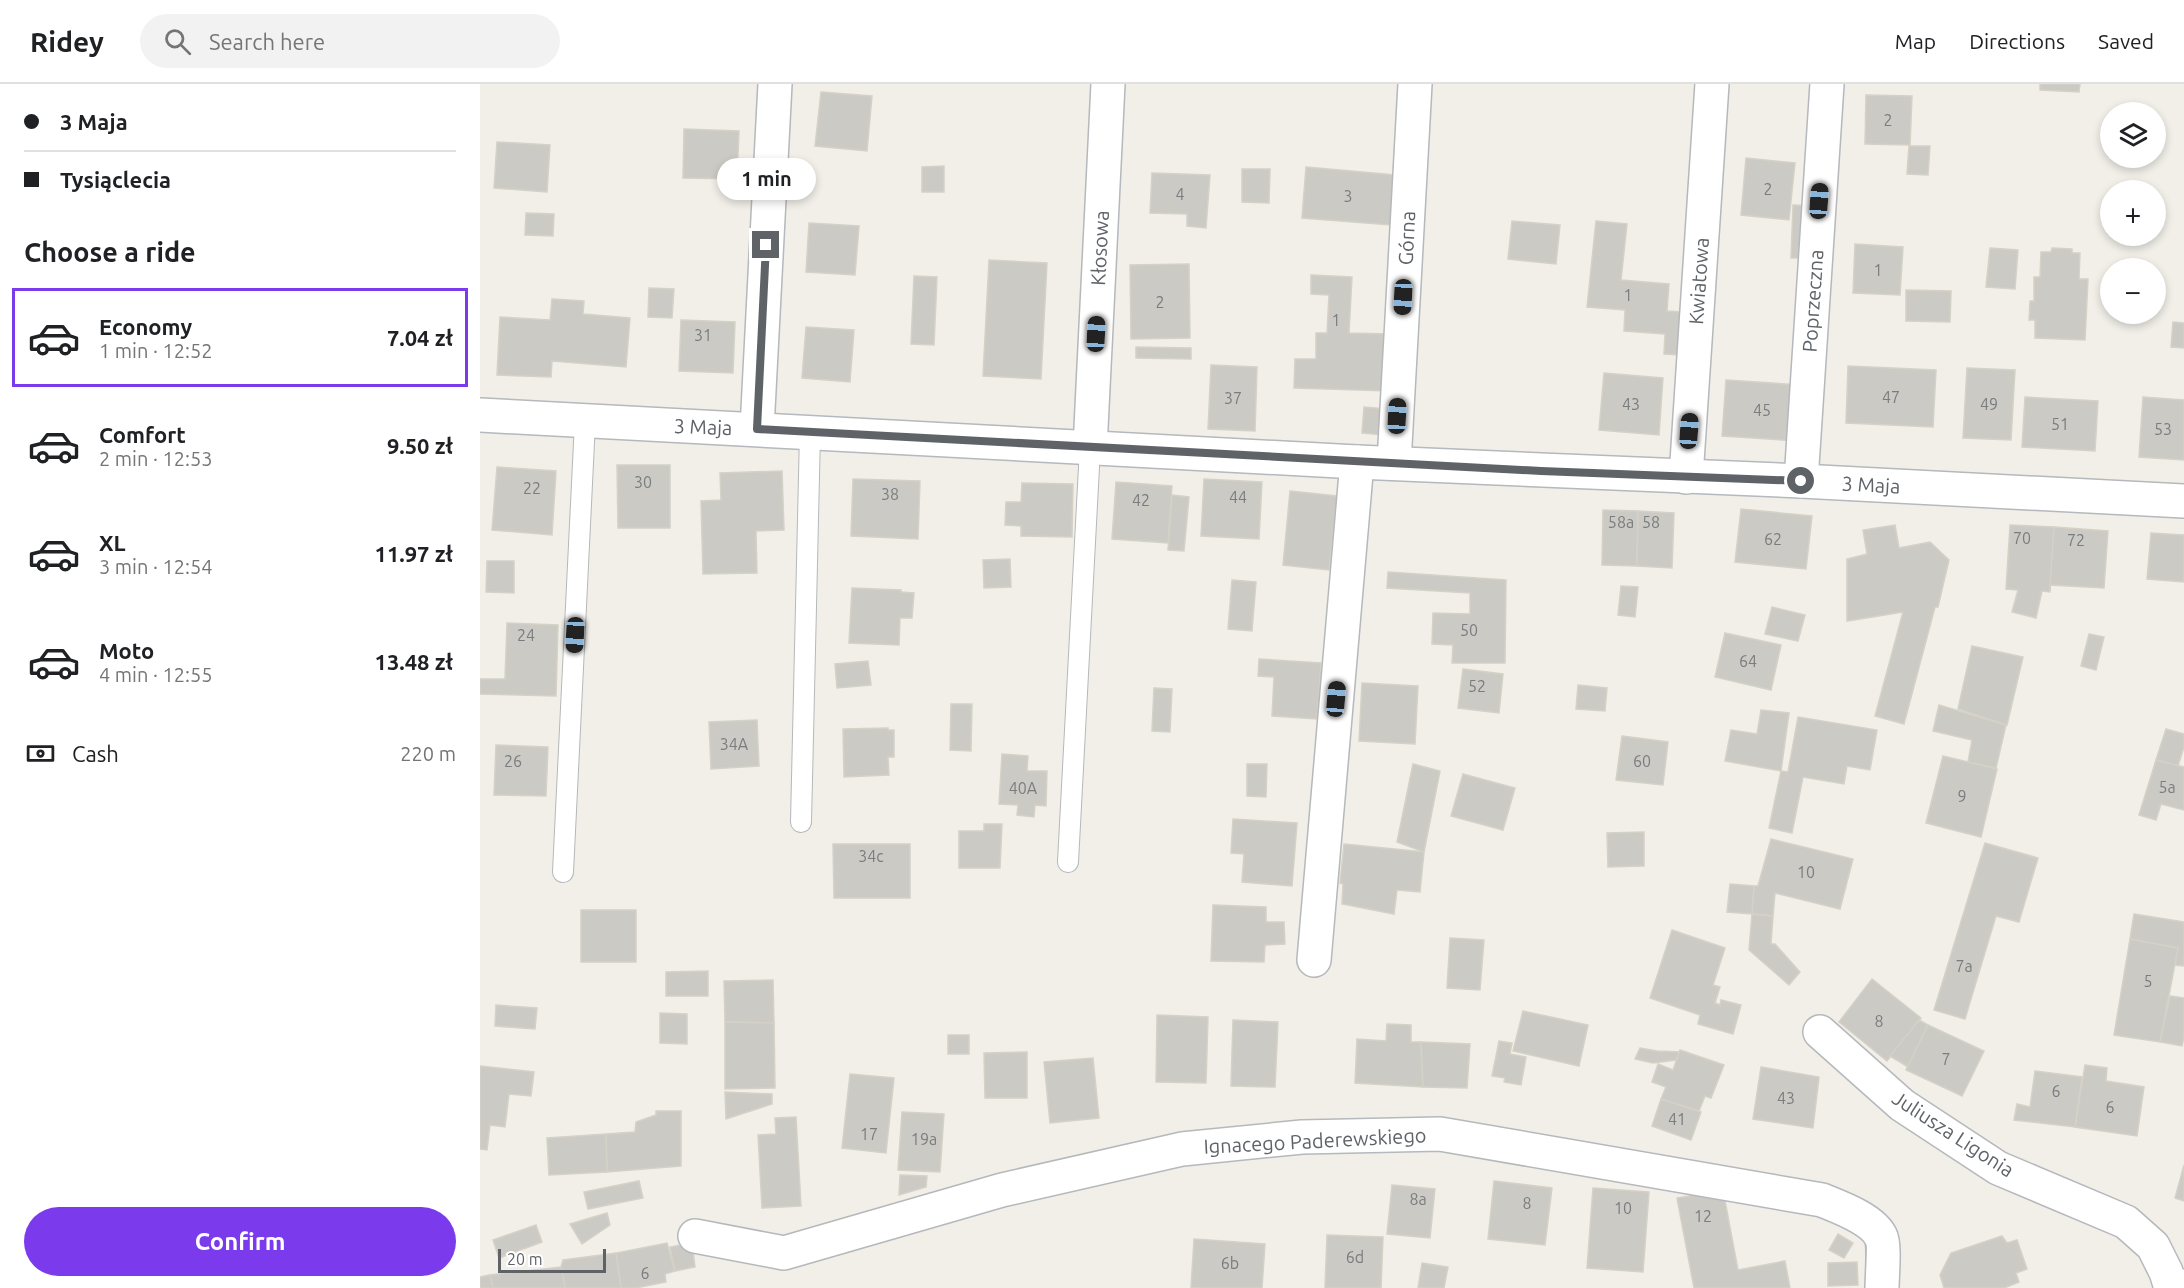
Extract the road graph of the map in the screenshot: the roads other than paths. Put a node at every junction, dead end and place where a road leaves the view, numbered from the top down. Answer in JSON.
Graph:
{"nodes":[{"id":1,"x":775,"y":84,"type":"edge"},
{"id":2,"x":1108,"y":84,"type":"edge"},
{"id":3,"x":1415,"y":84,"type":"edge"},
{"id":4,"x":1712,"y":84,"type":"edge"},
{"id":5,"x":1827,"y":84,"type":"edge"},
{"id":6,"x":480,"y":415,"type":"edge"},
{"id":7,"x":585,"y":422,"type":"junction"},
{"id":8,"x":757,"y":429,"type":"junction"},
{"id":9,"x":810,"y":433,"type":"junction"},
{"id":10,"x":1090,"y":448,"type":"junction"},
{"id":11,"x":1357,"y":462,"type":"junction"},
{"id":12,"x":1394,"y":463,"type":"junction"},
{"id":13,"x":1686,"y":477,"type":"junction"},
{"id":14,"x":1801,"y":481,"type":"junction"},
{"id":15,"x":2184,"y":501,"type":"edge"},
{"id":16,"x":801,"y":822,"type":"dead end"},
{"id":17,"x":1068,"y":862,"type":"dead end"},
{"id":18,"x":563,"y":872,"type":"dead end"},
{"id":19,"x":1314,"y":960,"type":"dead end"},
{"id":20,"x":1820,"y":1032,"type":"dead end"},
{"id":21,"x":695,"y":1236,"type":"dead end"},
{"id":22,"x":2184,"y":1286,"type":"edge"},
{"id":23,"x":1882,"y":1288,"type":"edge"},
{"id":24,"x":2173,"y":1288,"type":"edge"}],
"edges":[{"from":1,"to":8,"type":"street"},
{"from":2,"to":10,"type":"street","name":"Kłosowa"},
{"from":3,"to":12,"type":"street","name":"Górna"},
{"from":4,"to":13,"type":"street","name":"Kwiatowa"},
{"from":5,"to":14,"type":"street","name":"Poprzeczna"},
{"from":6,"to":7,"type":"street","name":"3 Maja"},
{"from":7,"to":8,"type":"street","name":"3 Maja"},
{"from":7,"to":18,"type":"lane"},
{"from":8,"to":9,"type":"street","name":"3 Maja"},
{"from":9,"to":10,"type":"street","name":"3 Maja"},
{"from":9,"to":16,"type":"lane"},
{"from":10,"to":11,"type":"street","name":"3 Maja"},
{"from":10,"to":17,"type":"lane"},
{"from":11,"to":12,"type":"street","name":"3 Maja"},
{"from":11,"to":19,"type":"street"},
{"from":12,"to":13,"type":"street","name":"3 Maja"},
{"from":13,"to":14,"type":"street","name":"3 Maja"},
{"from":14,"to":15,"type":"street","name":"3 Maja"},
{"from":20,"to":24,"type":"street","name":"Juliusza Ligonia"},
{"from":21,"to":23,"type":"street","name":"Ignacego Paderewskiego"},
{"from":22,"to":24,"type":"street"}]}
